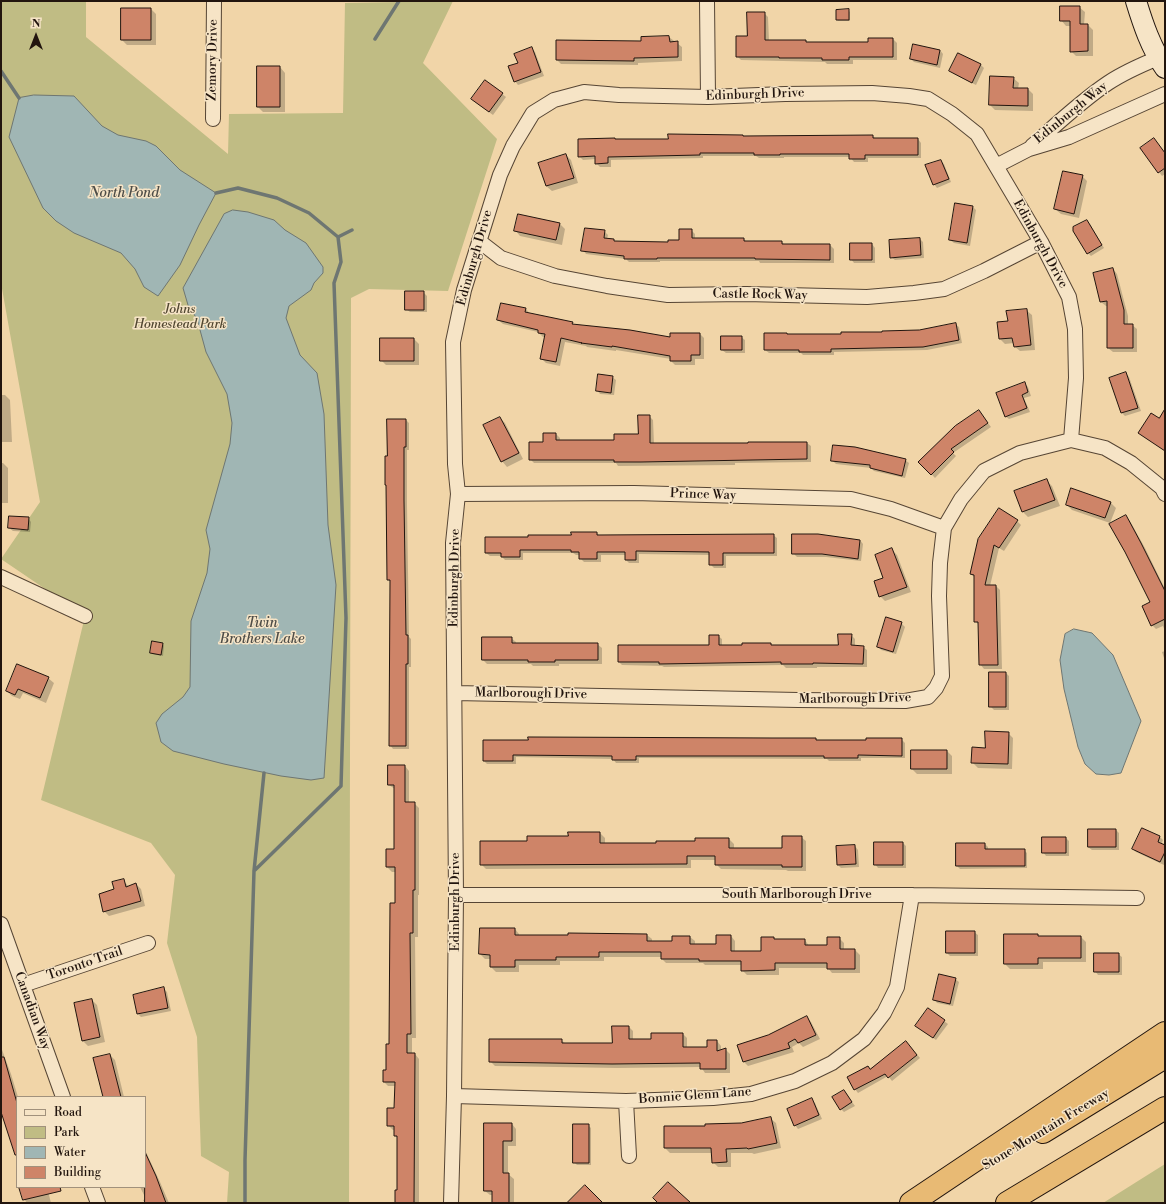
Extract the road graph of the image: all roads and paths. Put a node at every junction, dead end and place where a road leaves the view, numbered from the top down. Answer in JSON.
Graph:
{"nodes":[{"id":1,"x":214,"y":1,"type":"edge"},
{"id":2,"x":707,"y":1,"type":"edge"},
{"id":3,"x":1136,"y":1,"type":"edge"},
{"id":4,"x":1161,"y":63,"type":"edge"},
{"id":5,"x":1165,"y":94,"type":"edge"},
{"id":6,"x":708,"y":97,"type":"junction"},
{"id":7,"x":213,"y":119,"type":"dead end"},
{"id":8,"x":1028,"y":149,"type":"junction"},
{"id":9,"x":996,"y":166,"type":"junction"},
{"id":10,"x":479,"y":241,"type":"junction"},
{"id":11,"x":1041,"y":242,"type":"junction"},
{"id":12,"x":1071,"y":440,"type":"junction"},
{"id":13,"x":458,"y":494,"type":"junction"},
{"id":14,"x":1165,"y":494,"type":"edge"},
{"id":15,"x":944,"y":528,"type":"junction"},
{"id":16,"x":1,"y":577,"type":"edge"},
{"id":17,"x":85,"y":616,"type":"dead end"},
{"id":18,"x":455,"y":693,"type":"junction"},
{"id":19,"x":456,"y":895,"type":"junction"},
{"id":20,"x":912,"y":895,"type":"junction"},
{"id":21,"x":1137,"y":898,"type":"dead end"},
{"id":22,"x":1,"y":924,"type":"edge"},
{"id":23,"x":148,"y":943,"type":"dead end"},
{"id":24,"x":23,"y":985,"type":"junction"},
{"id":25,"x":1165,"y":1033,"type":"edge"},
{"id":26,"x":1165,"y":1057,"type":"edge"},
{"id":27,"x":63,"y":1096,"type":"edge"},
{"id":28,"x":454,"y":1096,"type":"junction"},
{"id":29,"x":626,"y":1101,"type":"junction"},
{"id":30,"x":1165,"y":1108,"type":"edge"},
{"id":31,"x":629,"y":1156,"type":"dead end"},
{"id":32,"x":92,"y":1188,"type":"edge"},
{"id":33,"x":98,"y":1203,"type":"edge"},
{"id":34,"x":451,"y":1203,"type":"edge"},
{"id":35,"x":911,"y":1203,"type":"edge"},
{"id":36,"x":926,"y":1203,"type":"edge"},
{"id":37,"x":1007,"y":1203,"type":"edge"}],
"edges":[{"from":1,"to":7,"type":"street","name":"Zemory Drive"},
{"from":2,"to":6,"type":"street"},
{"from":3,"to":4,"type":"street"},
{"from":4,"to":8,"type":"street","name":"Edinburgh Way"},
{"from":5,"to":8,"type":"street","name":"Edinburgh Way"},
{"from":6,"to":9,"type":"street","name":"Edinburgh Drive"},
{"from":6,"to":10,"type":"street","name":"Edinburgh Drive"},
{"from":8,"to":9,"type":"street","name":"Edinburgh Way"},
{"from":9,"to":11,"type":"street","name":"Edinburgh Drive"},
{"from":10,"to":11,"type":"street","name":"Castle Rock Way"},
{"from":10,"to":13,"type":"street","name":"Edinburgh Drive"},
{"from":11,"to":12,"type":"street","name":"Edinburgh Drive"},
{"from":12,"to":14,"type":"street","name":"Marlborough Drive"},
{"from":12,"to":15,"type":"street","name":"Marlborough Drive"},
{"from":13,"to":15,"type":"street","name":"Prince Way"},
{"from":13,"to":18,"type":"street","name":"Edinburgh Drive"},
{"from":15,"to":18,"type":"street","name":"Marlborough Drive"},
{"from":16,"to":17,"type":"street"},
{"from":18,"to":19,"type":"street","name":"Edinburgh Drive"},
{"from":19,"to":20,"type":"street","name":"South Marlborough Drive"},
{"from":19,"to":28,"type":"street","name":"Edinburgh Drive"},
{"from":20,"to":21,"type":"street","name":"South Marlborough Drive"},
{"from":20,"to":29,"type":"street","name":"Bonnie Glenn Lane"},
{"from":22,"to":24,"type":"street","name":"Canadian Way"},
{"from":23,"to":24,"type":"street","name":"Toronto Trail"},
{"from":24,"to":27,"type":"street","name":"Canadian Way"},
{"from":25,"to":35,"type":"highway"},
{"from":26,"to":36,"type":"highway","name":"Stone Mountain Freeway"},
{"from":28,"to":29,"type":"street","name":"Bonnie Glenn Lane"},
{"from":28,"to":34,"type":"street","name":"Edinburgh Drive"},
{"from":29,"to":31,"type":"street"},
{"from":30,"to":37,"type":"highway"},
{"from":32,"to":33,"type":"street"}]}
